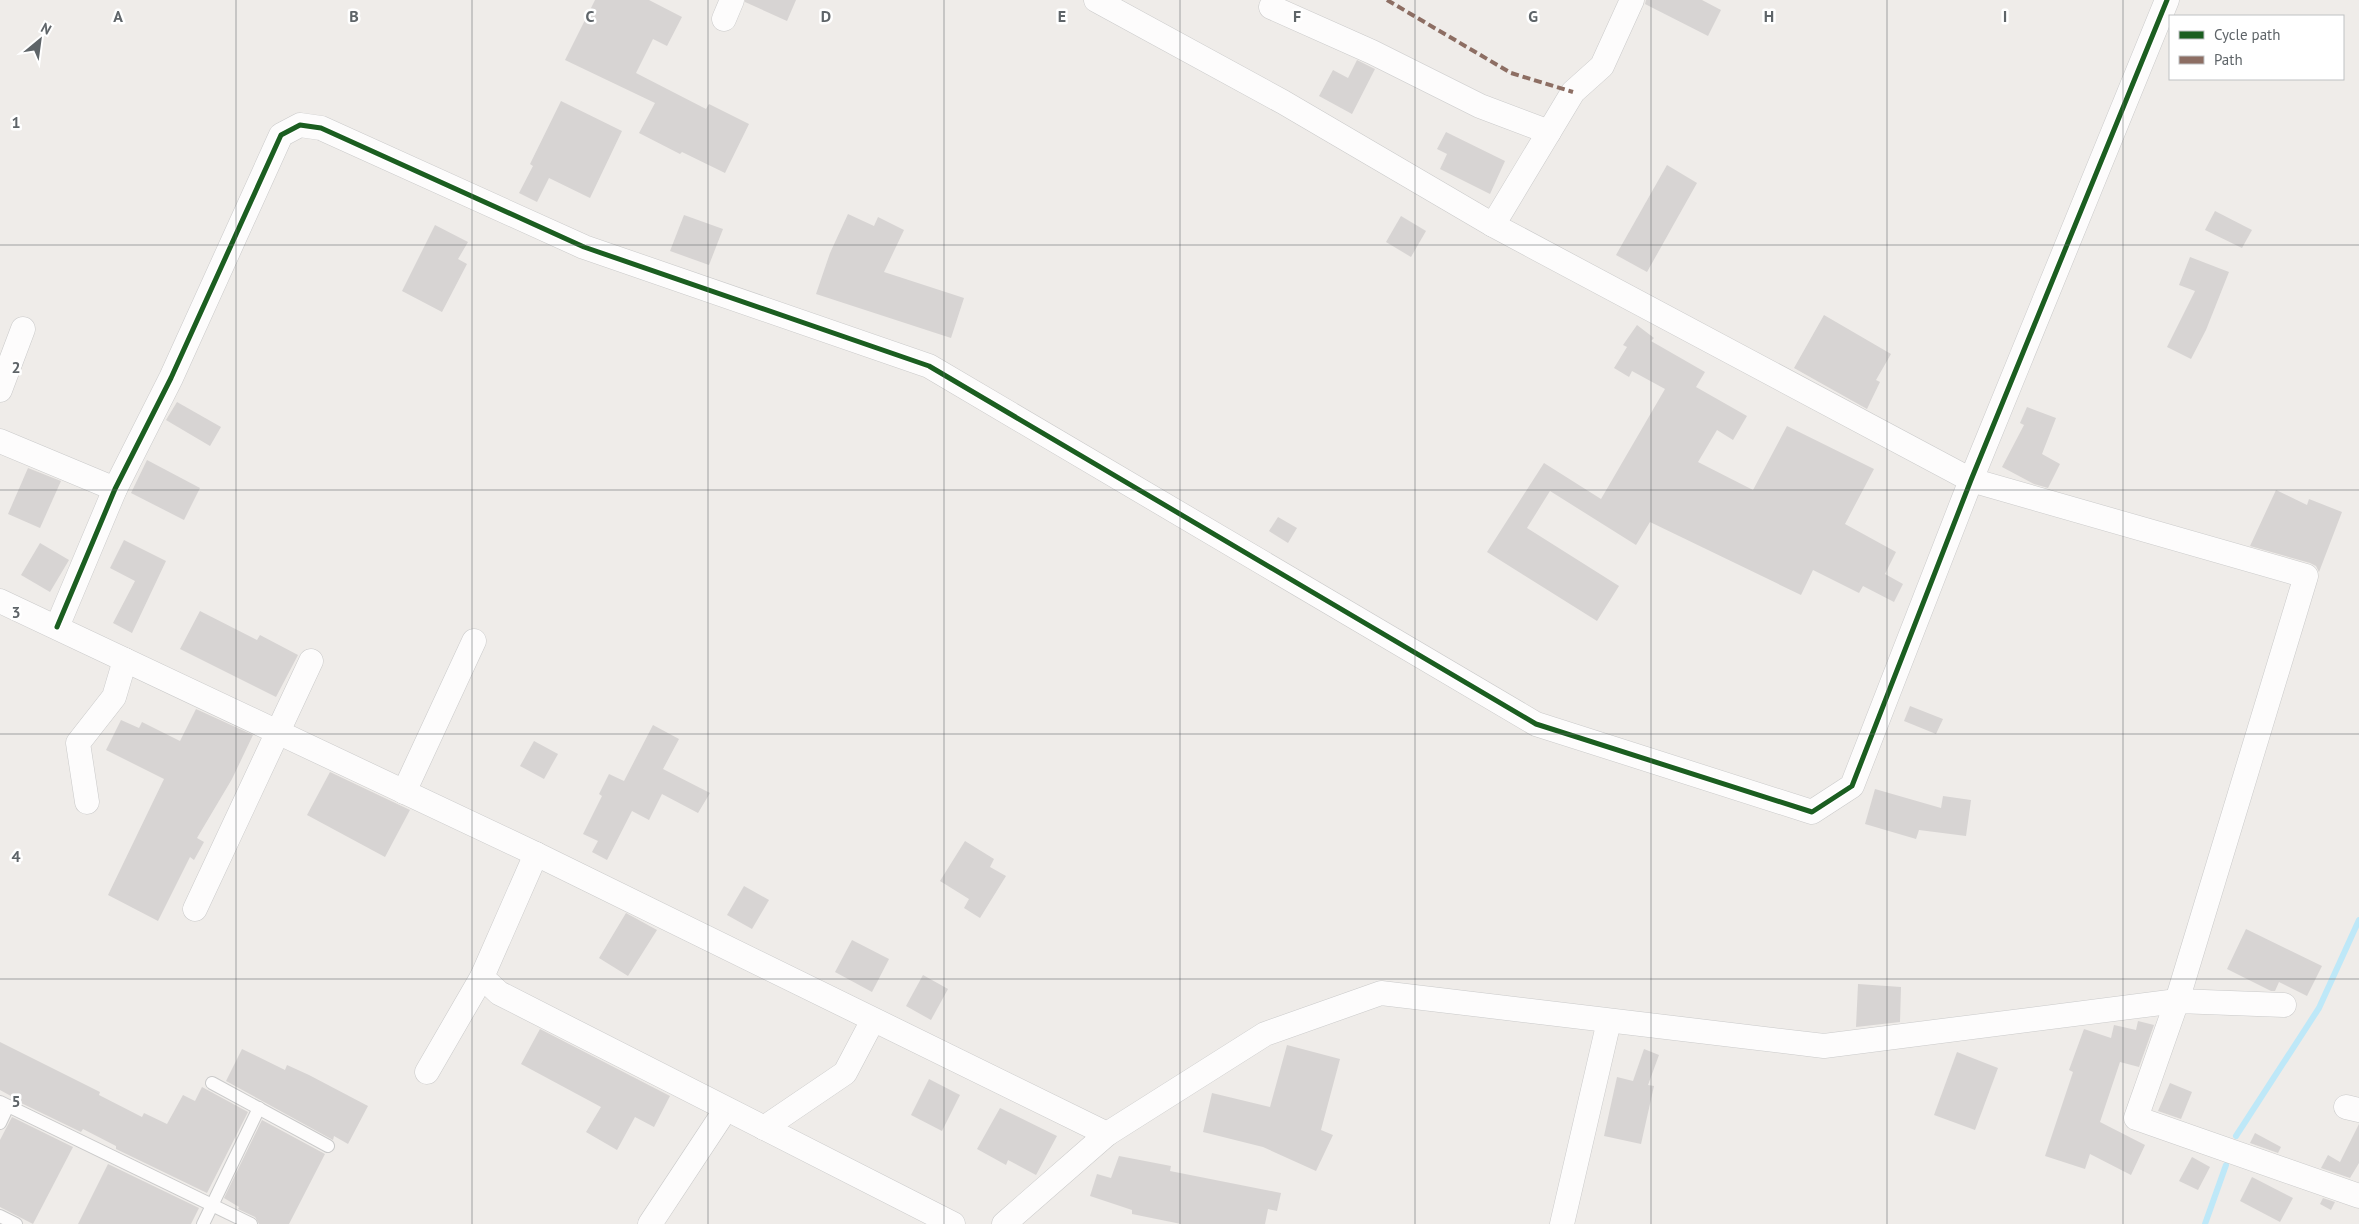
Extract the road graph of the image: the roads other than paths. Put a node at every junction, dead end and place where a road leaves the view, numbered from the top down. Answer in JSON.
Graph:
{"nodes":[{"id":1,"x":1096,"y":0,"type":"edge"},
{"id":2,"x":1632,"y":0,"type":"edge"},
{"id":3,"x":2167,"y":0,"type":"edge"},
{"id":4,"x":1119,"y":6,"type":"edge"},
{"id":5,"x":1270,"y":7,"type":"dead end"},
{"id":6,"x":1549,"y":132,"type":"junction"},
{"id":7,"x":1493,"y":225,"type":"junction"},
{"id":8,"x":23,"y":329,"type":"dead end"},
{"id":9,"x":0,"y":390,"type":"edge"},
{"id":10,"x":0,"y":441,"type":"edge"},
{"id":11,"x":1971,"y":480,"type":"junction"},
{"id":12,"x":115,"y":489,"type":"junction"},
{"id":13,"x":0,"y":601,"type":"edge"},
{"id":14,"x":57,"y":627,"type":"junction"},
{"id":15,"x":474,"y":641,"type":"dead end"},
{"id":16,"x":125,"y":660,"type":"junction"},
{"id":17,"x":311,"y":661,"type":"dead end"},
{"id":18,"x":279,"y":732,"type":"junction"},
{"id":19,"x":404,"y":792,"type":"junction"},
{"id":20,"x":87,"y":802,"type":"dead end"},
{"id":21,"x":536,"y":854,"type":"junction"},
{"id":22,"x":195,"y":909,"type":"dead end"},
{"id":23,"x":482,"y":977,"type":"junction"},
{"id":24,"x":2177,"y":1001,"type":"junction"},
{"id":25,"x":2284,"y":1005,"type":"dead end"},
{"id":26,"x":873,"y":1020,"type":"junction"},
{"id":27,"x":1610,"y":1020,"type":"junction"},
{"id":28,"x":427,"y":1072,"type":"dead end"},
{"id":29,"x":212,"y":1083,"type":"dead end"},
{"id":30,"x":4,"y":1104,"type":"edge"},
{"id":31,"x":259,"y":1108,"type":"junction"},
{"id":32,"x":726,"y":1109,"type":"junction"},
{"id":33,"x":0,"y":1123,"type":"edge"},
{"id":34,"x":764,"y":1128,"type":"junction"},
{"id":35,"x":1107,"y":1134,"type":"junction"},
{"id":36,"x":328,"y":1146,"type":"dead end"},
{"id":37,"x":2359,"y":1196,"type":"edge"},
{"id":38,"x":212,"y":1205,"type":"junction"},
{"id":39,"x":0,"y":1216,"type":"edge"},
{"id":40,"x":16,"y":1224,"type":"edge"},
{"id":41,"x":203,"y":1224,"type":"edge"},
{"id":42,"x":251,"y":1224,"type":"edge"},
{"id":43,"x":650,"y":1224,"type":"edge"},
{"id":44,"x":952,"y":1224,"type":"edge"},
{"id":45,"x":1004,"y":1224,"type":"edge"},
{"id":46,"x":1562,"y":1224,"type":"edge"}],
"edges":[{"from":1,"to":4,"type":"street"},
{"from":2,"to":6,"type":"street"},
{"from":3,"to":11,"type":"street"},
{"from":4,"to":7,"type":"street"},
{"from":5,"to":6,"type":"street"},
{"from":6,"to":7,"type":"street"},
{"from":7,"to":11,"type":"street"},
{"from":8,"to":9,"type":"street"},
{"from":10,"to":12,"type":"street"},
{"from":11,"to":12,"type":"street"},
{"from":11,"to":24,"type":"street"},
{"from":12,"to":14,"type":"street"},
{"from":13,"to":14,"type":"street"},
{"from":14,"to":16,"type":"street"},
{"from":15,"to":19,"type":"street"},
{"from":16,"to":18,"type":"street"},
{"from":16,"to":20,"type":"street"},
{"from":17,"to":18,"type":"street"},
{"from":18,"to":19,"type":"street"},
{"from":18,"to":22,"type":"street"},
{"from":19,"to":21,"type":"street"},
{"from":21,"to":23,"type":"street"},
{"from":21,"to":26,"type":"street"},
{"from":23,"to":28,"type":"street"},
{"from":23,"to":32,"type":"street"},
{"from":24,"to":25,"type":"street"},
{"from":24,"to":27,"type":"street"},
{"from":24,"to":37,"type":"street"},
{"from":26,"to":34,"type":"street"},
{"from":26,"to":35,"type":"street"},
{"from":27,"to":35,"type":"street"},
{"from":27,"to":46,"type":"street"},
{"from":29,"to":31,"type":"lane"},
{"from":30,"to":33,"type":"lane"},
{"from":30,"to":38,"type":"lane"},
{"from":31,"to":36,"type":"lane"},
{"from":31,"to":38,"type":"lane"},
{"from":32,"to":34,"type":"street"},
{"from":32,"to":43,"type":"street"},
{"from":34,"to":44,"type":"street"},
{"from":35,"to":45,"type":"street"},
{"from":38,"to":41,"type":"lane"},
{"from":38,"to":42,"type":"lane"},
{"from":39,"to":40,"type":"lane"}]}
